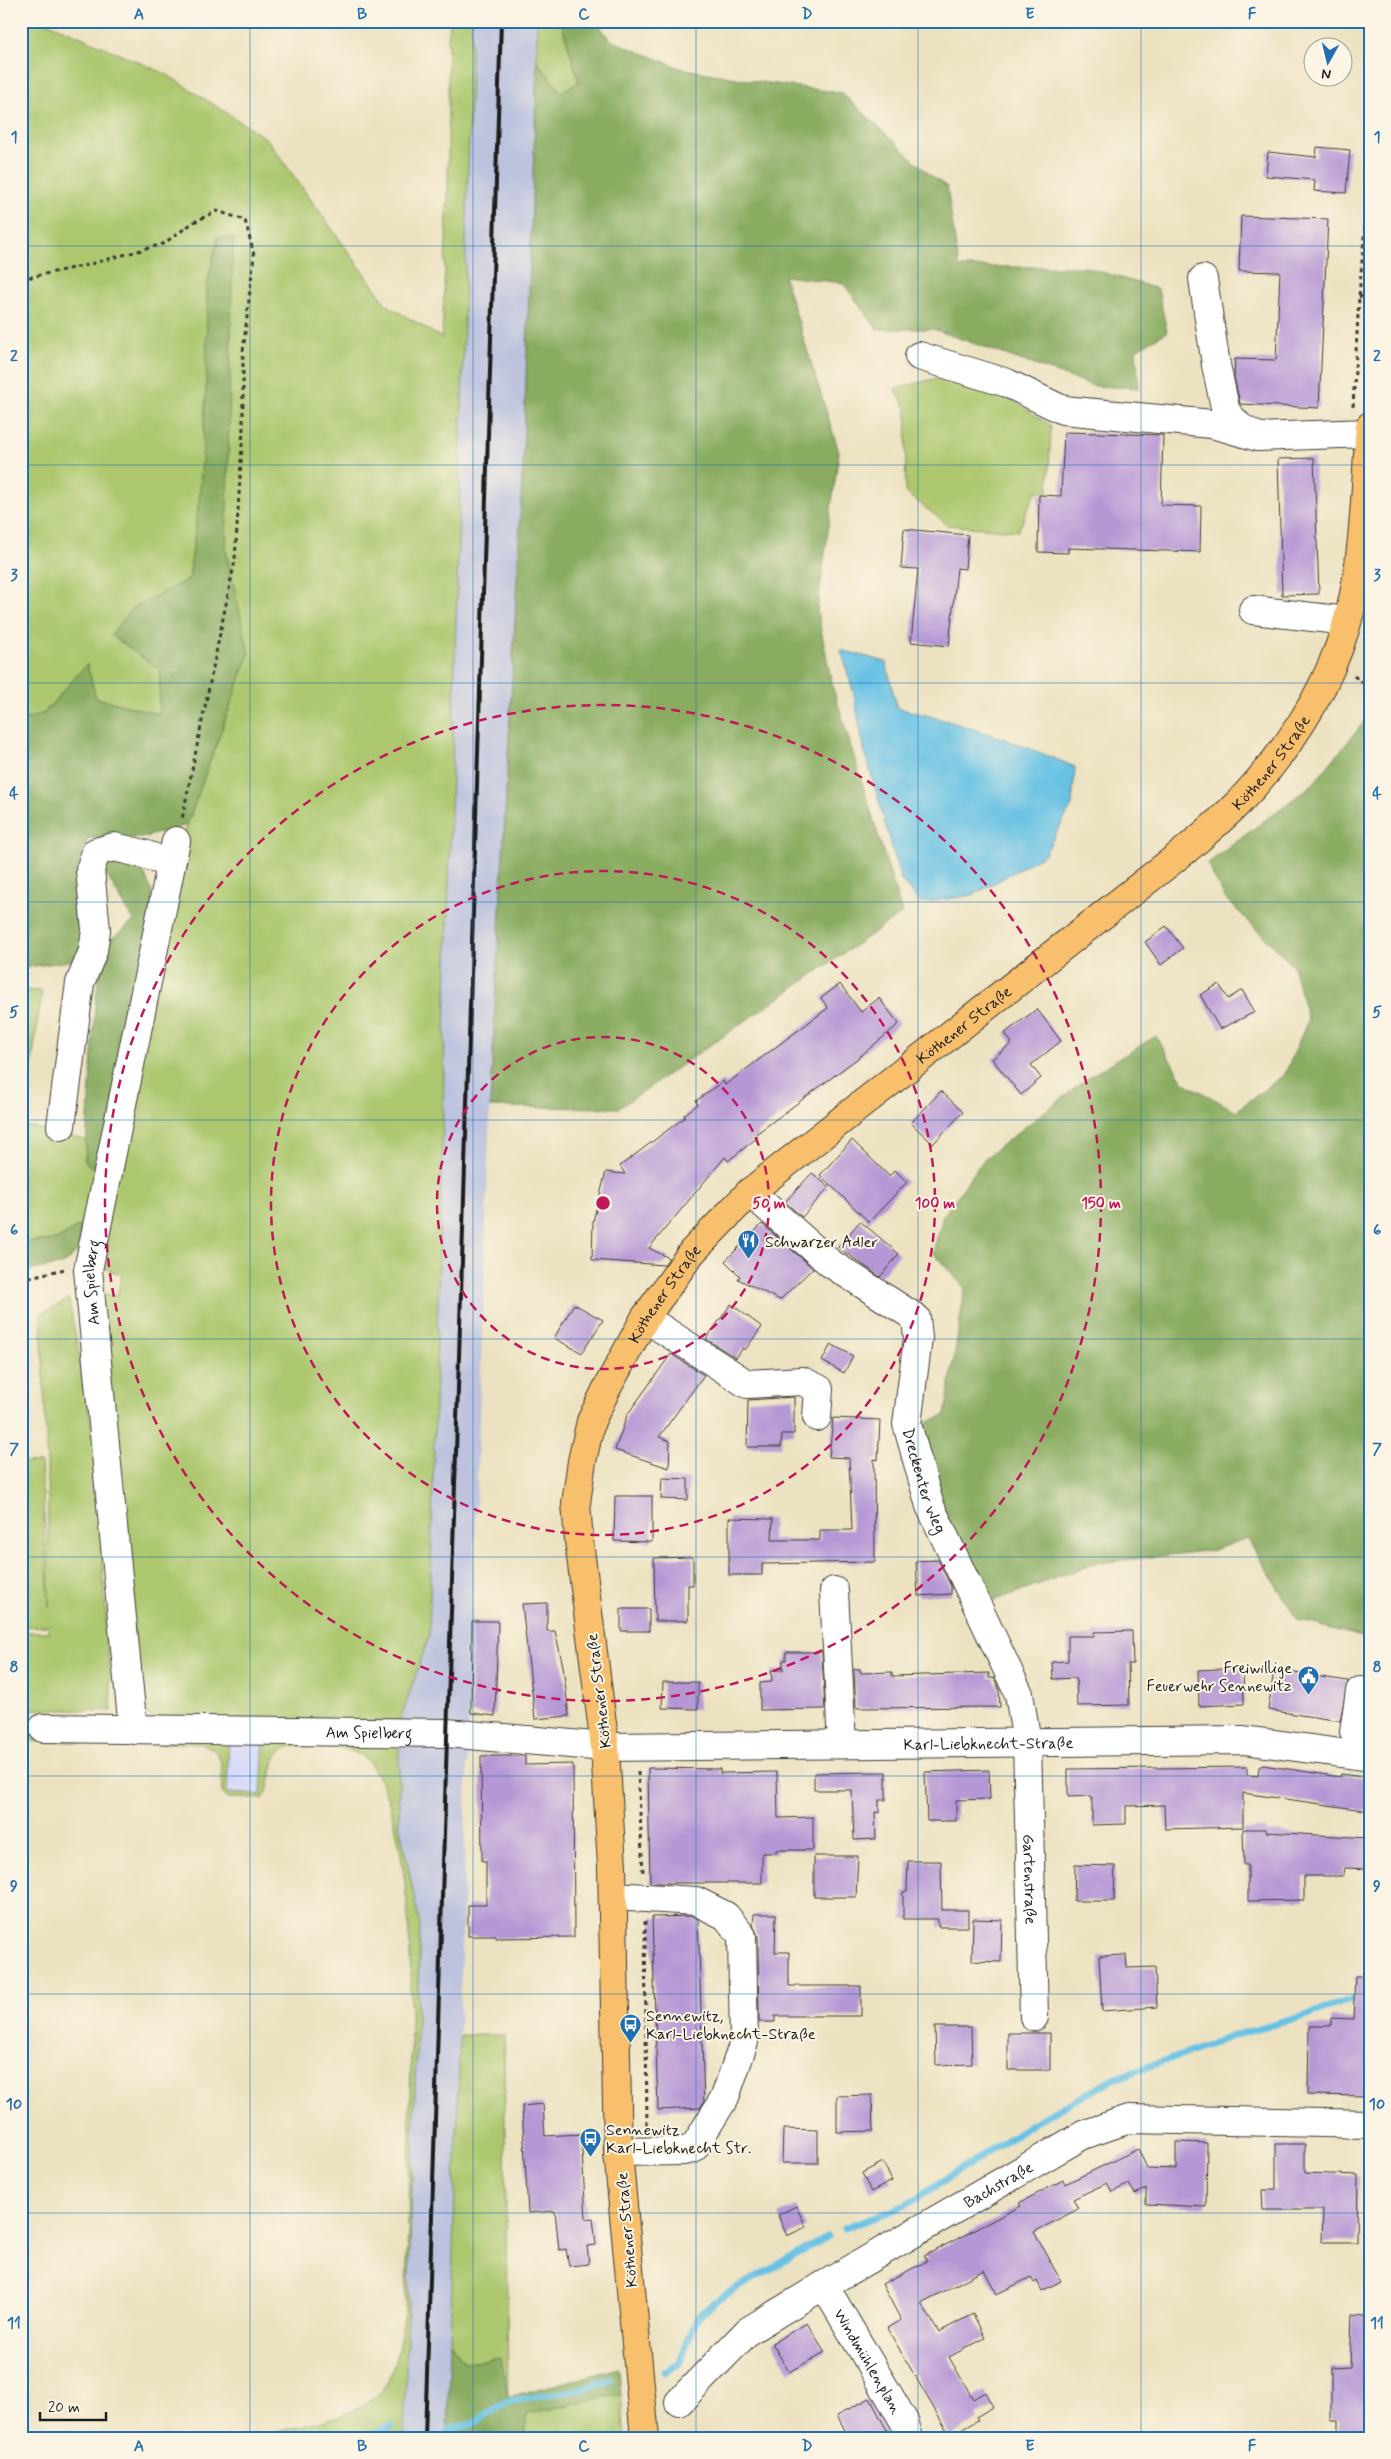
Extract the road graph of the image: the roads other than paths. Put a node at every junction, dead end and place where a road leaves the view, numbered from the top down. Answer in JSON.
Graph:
{"nodes":[{"id":1,"x":1203,"y":279,"type":"dead end"},
{"id":2,"x":919,"y":356,"type":"dead end"},
{"id":3,"x":1364,"y":431,"type":"edge"},
{"id":4,"x":1258,"y":437,"type":"junction"},
{"id":5,"x":1253,"y":610,"type":"dead end"},
{"id":6,"x":1347,"y":621,"type":"junction"},
{"id":7,"x":61,"y":1126,"type":"dead end"},
{"id":8,"x":750,"y":1192,"type":"junction"},
{"id":9,"x":645,"y":1318,"type":"junction"},
{"id":10,"x":817,"y":1417,"type":"dead end"},
{"id":11,"x":834,"y":1591,"type":"dead end"},
{"id":12,"x":1370,"y":1692,"type":"edge"},
{"id":13,"x":43,"y":1728,"type":"dead end"},
{"id":14,"x":133,"y":1730,"type":"junction"},
{"id":15,"x":1027,"y":1742,"type":"junction"},
{"id":16,"x":842,"y":1744,"type":"junction"},
{"id":17,"x":605,"y":1747,"type":"junction"},
{"id":18,"x":1368,"y":1749,"type":"edge"},
{"id":19,"x":613,"y":1896,"type":"junction"},
{"id":20,"x":1034,"y":2017,"type":"dead end"},
{"id":21,"x":1370,"y":2124,"type":"edge"},
{"id":22,"x":618,"y":2152,"type":"junction"},
{"id":23,"x":824,"y":2284,"type":"junction"},
{"id":24,"x":679,"y":2402,"type":"dead end"},
{"id":25,"x":645,"y":2438,"type":"edge"},
{"id":26,"x":909,"y":2438,"type":"edge"}],
"edges":[{"from":1,"to":4,"type":"street"},
{"from":2,"to":4,"type":"street"},
{"from":3,"to":4,"type":"street"},
{"from":3,"to":6,"type":"main road","name":"Köthener Straße"},
{"from":5,"to":6,"type":"street"},
{"from":6,"to":8,"type":"main road","name":"Köthener Straße"},
{"from":7,"to":14,"type":"street","name":"Am Spielberg"},
{"from":8,"to":9,"type":"main road","name":"Köthener Straße"},
{"from":8,"to":15,"type":"street","name":"Dreckenter Weg"},
{"from":9,"to":10,"type":"street"},
{"from":9,"to":17,"type":"main road","name":"Köthener Straße"},
{"from":11,"to":16,"type":"street"},
{"from":12,"to":18,"type":"street"},
{"from":13,"to":14,"type":"street","name":"Am Spielberg"},
{"from":14,"to":17,"type":"street","name":"Am Spielberg"},
{"from":15,"to":16,"type":"street","name":"Karl-Liebknecht-Straße"},
{"from":15,"to":18,"type":"street","name":"Karl-Liebknecht-Straße"},
{"from":15,"to":20,"type":"street","name":"Gartenstraße"},
{"from":16,"to":17,"type":"street","name":"Karl-Liebknecht-Straße"},
{"from":17,"to":19,"type":"main road","name":"Köthener Straße"},
{"from":19,"to":22,"type":"main road","name":"Köthener Straße"},
{"from":19,"to":22,"type":"street"},
{"from":21,"to":23,"type":"street","name":"Bachstraße"},
{"from":22,"to":25,"type":"main road","name":"Köthener Straße"},
{"from":23,"to":24,"type":"street","name":"Bachstraße"},
{"from":23,"to":26,"type":"street","name":"Windmühlenplan"}]}
